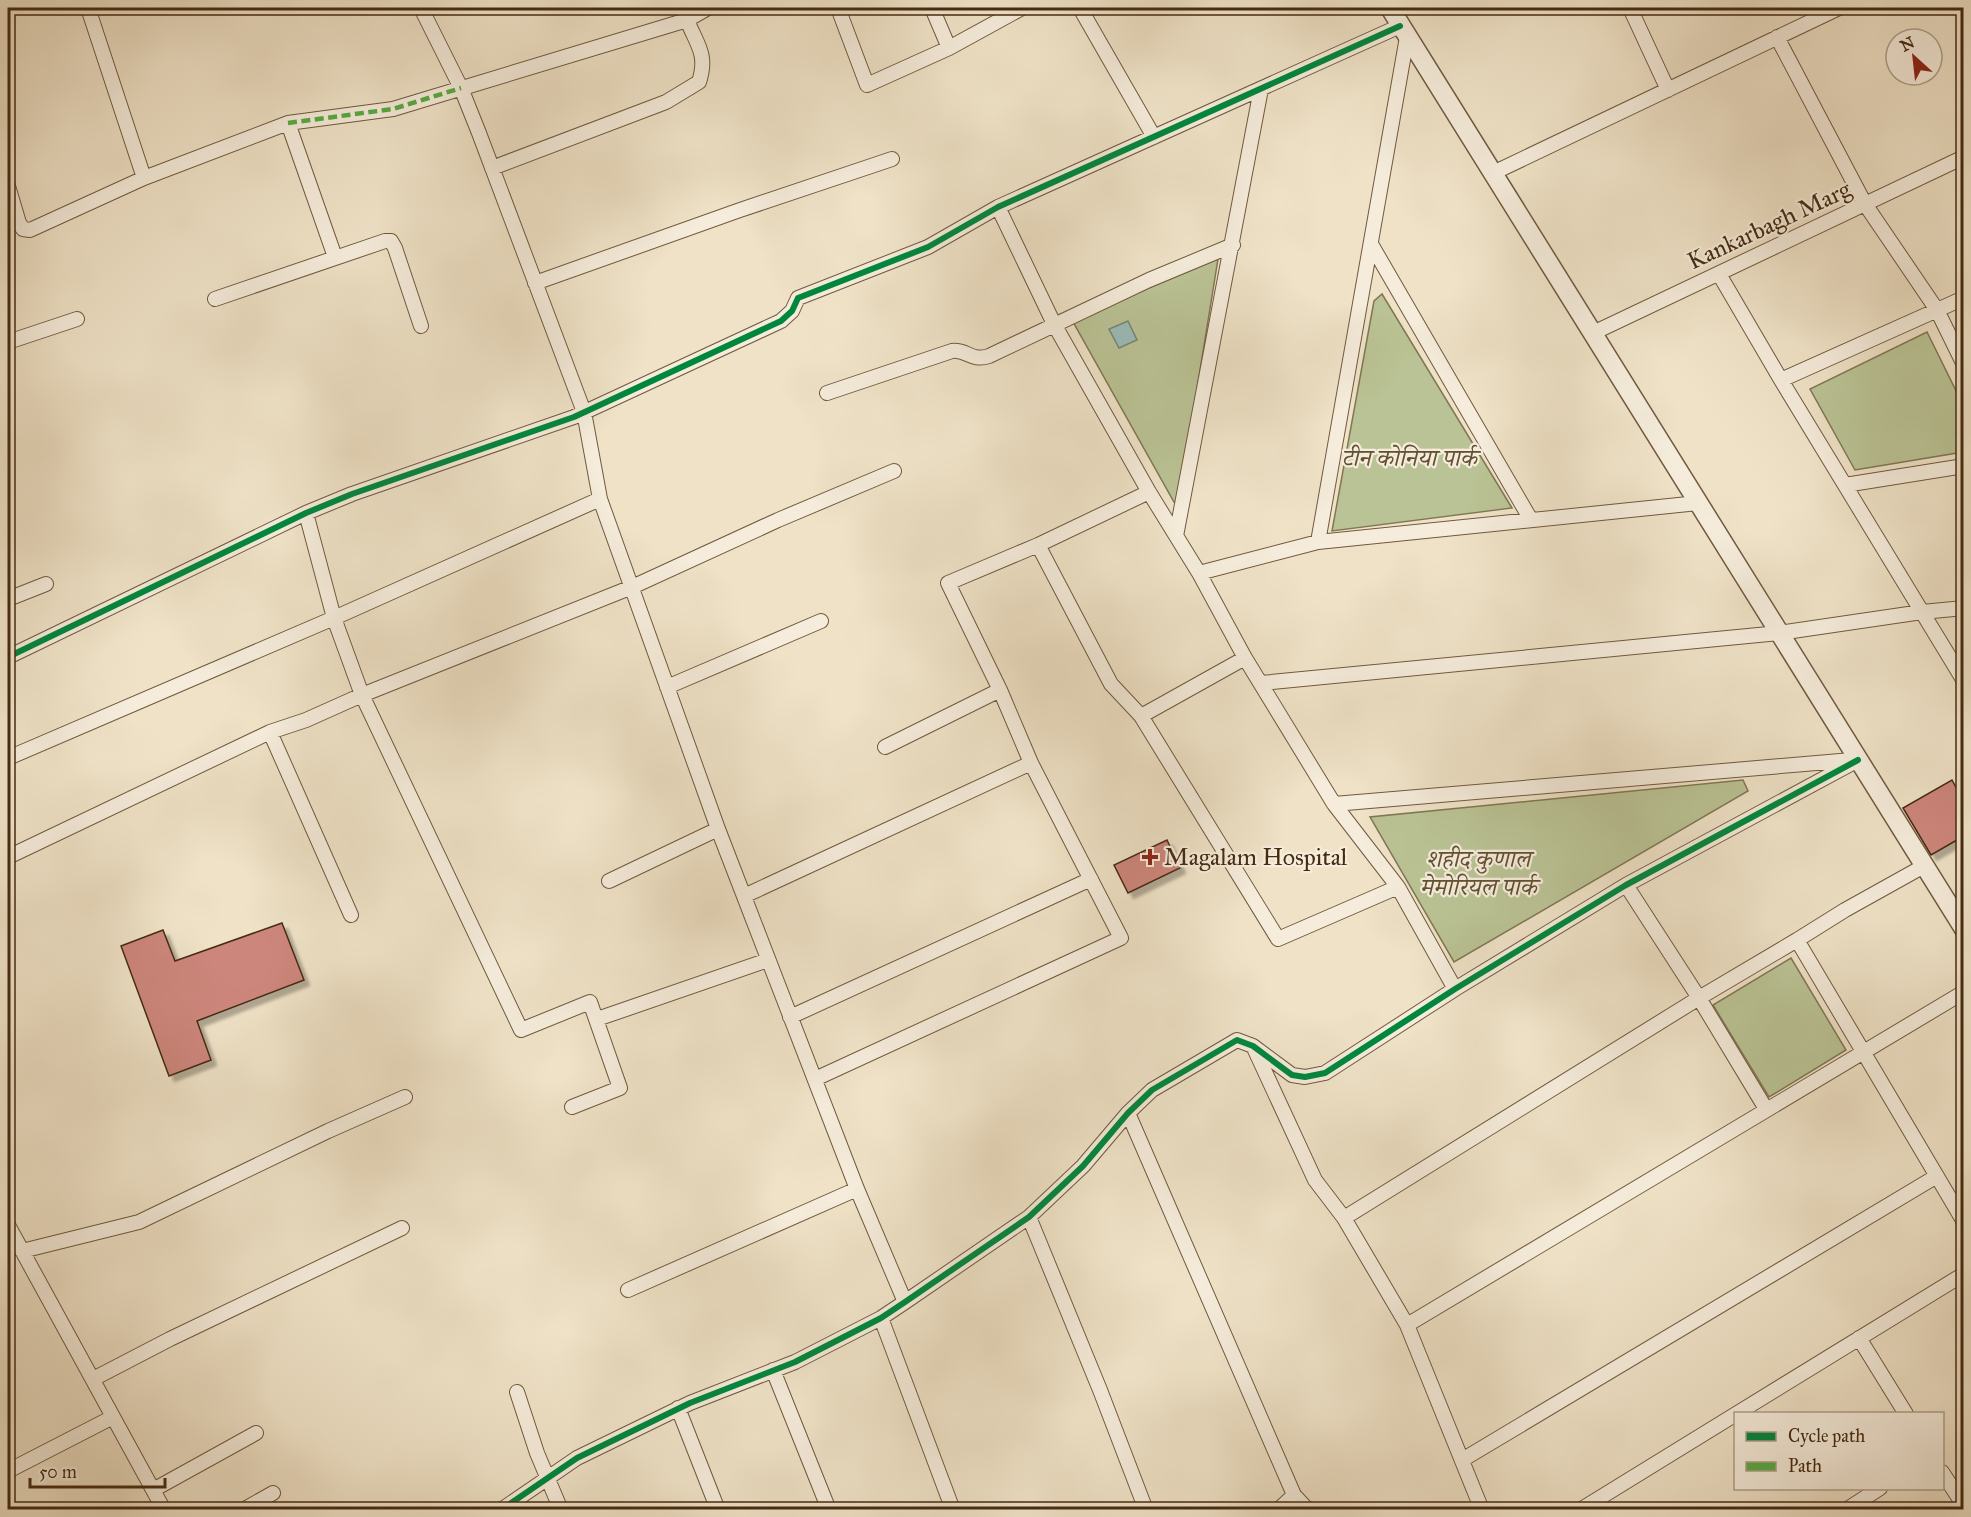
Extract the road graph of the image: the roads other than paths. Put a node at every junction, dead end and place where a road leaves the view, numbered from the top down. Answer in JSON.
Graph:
{"nodes":[{"id":1,"x":88,"y":8,"type":"edge"},
{"id":2,"x":421,"y":8,"type":"edge"},
{"id":3,"x":708,"y":8,"type":"edge"},
{"id":4,"x":838,"y":8,"type":"edge"},
{"id":5,"x":932,"y":8,"type":"edge"},
{"id":6,"x":1022,"y":8,"type":"edge"},
{"id":7,"x":1080,"y":8,"type":"edge"},
{"id":8,"x":1390,"y":8,"type":"edge"},
{"id":9,"x":1630,"y":8,"type":"edge"},
{"id":10,"x":1837,"y":8,"type":"edge"},
{"id":11,"x":687,"y":20,"type":"junction"},
{"id":12,"x":1404,"y":31,"type":"junction"},
{"id":13,"x":1777,"y":37,"type":"junction"},
{"id":14,"x":949,"y":48,"type":"junction"},
{"id":15,"x":461,"y":88,"type":"junction"},
{"id":16,"x":1261,"y":89,"type":"junction"},
{"id":17,"x":1668,"y":90,"type":"junction"},
{"id":18,"x":288,"y":123,"type":"junction"},
{"id":19,"x":1154,"y":137,"type":"junction"},
{"id":20,"x":1964,"y":157,"type":"edge"},
{"id":21,"x":892,"y":159,"type":"dead end"},
{"id":22,"x":492,"y":168,"type":"junction"},
{"id":23,"x":1493,"y":173,"type":"junction"},
{"id":24,"x":144,"y":178,"type":"junction"},
{"id":25,"x":8,"y":186,"type":"edge"},
{"id":26,"x":1865,"y":204,"type":"junction"},
{"id":27,"x":998,"y":207,"type":"junction"},
{"id":28,"x":1371,"y":244,"type":"junction"},
{"id":29,"x":1233,"y":245,"type":"junction"},
{"id":30,"x":335,"y":257,"type":"junction"},
{"id":31,"x":1719,"y":274,"type":"junction"},
{"id":32,"x":536,"y":283,"type":"junction"},
{"id":33,"x":1964,"y":298,"type":"edge"},
{"id":34,"x":215,"y":299,"type":"dead end"},
{"id":35,"x":1937,"y":310,"type":"junction"},
{"id":36,"x":77,"y":319,"type":"dead end"},
{"id":37,"x":1054,"y":324,"type":"junction"},
{"id":38,"x":421,"y":326,"type":"dead end"},
{"id":39,"x":1593,"y":333,"type":"junction"},
{"id":40,"x":8,"y":342,"type":"edge"},
{"id":41,"x":1964,"y":365,"type":"edge"},
{"id":42,"x":1781,"y":380,"type":"junction"},
{"id":43,"x":827,"y":393,"type":"dead end"},
{"id":44,"x":584,"y":412,"type":"junction"},
{"id":45,"x":1964,"y":466,"type":"edge"},
{"id":46,"x":894,"y":471,"type":"dead end"},
{"id":47,"x":1845,"y":485,"type":"junction"},
{"id":48,"x":1149,"y":492,"type":"junction"},
{"id":49,"x":600,"y":499,"type":"junction"},
{"id":50,"x":1698,"y":503,"type":"junction"},
{"id":51,"x":306,"y":513,"type":"junction"},
{"id":52,"x":1531,"y":520,"type":"junction"},
{"id":53,"x":1176,"y":536,"type":"junction"},
{"id":54,"x":1318,"y":542,"type":"junction"},
{"id":55,"x":1038,"y":545,"type":"junction"},
{"id":56,"x":1199,"y":573,"type":"junction"},
{"id":57,"x":46,"y":584,"type":"dead end"},
{"id":58,"x":632,"y":587,"type":"junction"},
{"id":59,"x":8,"y":599,"type":"edge"},
{"id":60,"x":1964,"y":609,"type":"edge"},
{"id":61,"x":1922,"y":612,"type":"junction"},
{"id":62,"x":334,"y":618,"type":"junction"},
{"id":63,"x":821,"y":621,"type":"dead end"},
{"id":64,"x":1779,"y":633,"type":"junction"},
{"id":65,"x":8,"y":657,"type":"edge"},
{"id":66,"x":1245,"y":658,"type":"junction"},
{"id":67,"x":1964,"y":681,"type":"edge"},
{"id":68,"x":1261,"y":683,"type":"junction"},
{"id":69,"x":667,"y":687,"type":"junction"},
{"id":70,"x":1000,"y":690,"type":"junction"},
{"id":71,"x":362,"y":695,"type":"junction"},
{"id":72,"x":1141,"y":716,"type":"junction"},
{"id":73,"x":270,"y":732,"type":"junction"},
{"id":74,"x":885,"y":747,"type":"dead end"},
{"id":75,"x":8,"y":758,"type":"edge"},
{"id":76,"x":1858,"y":760,"type":"junction"},
{"id":77,"x":1031,"y":763,"type":"junction"},
{"id":78,"x":1334,"y":804,"type":"junction"},
{"id":79,"x":718,"y":829,"type":"junction"},
{"id":80,"x":8,"y":857,"type":"edge"},
{"id":81,"x":1924,"y":866,"type":"junction"},
{"id":82,"x":1091,"y":879,"type":"junction"},
{"id":83,"x":609,"y":881,"type":"dead end"},
{"id":84,"x":1626,"y":885,"type":"junction"},
{"id":85,"x":1398,"y":887,"type":"junction"},
{"id":86,"x":744,"y":896,"type":"junction"},
{"id":87,"x":351,"y":915,"type":"dead end"},
{"id":88,"x":1964,"y":929,"type":"edge"},
{"id":89,"x":1797,"y":940,"type":"junction"},
{"id":90,"x":768,"y":960,"type":"junction"},
{"id":91,"x":1455,"y":989,"type":"junction"},
{"id":92,"x":1964,"y":993,"type":"edge"},
{"id":93,"x":1699,"y":998,"type":"junction"},
{"id":94,"x":790,"y":1017,"type":"junction"},
{"id":95,"x":597,"y":1019,"type":"junction"},
{"id":96,"x":1253,"y":1046,"type":"junction"},
{"id":97,"x":1863,"y":1053,"type":"junction"},
{"id":98,"x":815,"y":1079,"type":"junction"},
{"id":99,"x":405,"y":1097,"type":"dead end"},
{"id":100,"x":573,"y":1107,"type":"dead end"},
{"id":101,"x":1766,"y":1109,"type":"junction"},
{"id":102,"x":1128,"y":1113,"type":"junction"},
{"id":103,"x":1937,"y":1176,"type":"junction"},
{"id":104,"x":857,"y":1190,"type":"junction"},
{"id":105,"x":1029,"y":1217,"type":"junction"},
{"id":106,"x":1344,"y":1218,"type":"junction"},
{"id":107,"x":1964,"y":1222,"type":"edge"},
{"id":108,"x":8,"y":1225,"type":"edge"},
{"id":109,"x":402,"y":1228,"type":"dead end"},
{"id":110,"x":22,"y":1251,"type":"junction"},
{"id":111,"x":1964,"y":1274,"type":"edge"},
{"id":112,"x":628,"y":1290,"type":"dead end"},
{"id":113,"x":905,"y":1302,"type":"junction"},
{"id":114,"x":881,"y":1318,"type":"junction"},
{"id":115,"x":1407,"y":1325,"type":"junction"},
{"id":116,"x":1859,"y":1338,"type":"junction"},
{"id":117,"x":773,"y":1370,"type":"junction"},
{"id":118,"x":93,"y":1380,"type":"junction"},
{"id":119,"x":517,"y":1392,"type":"dead end"},
{"id":120,"x":678,"y":1408,"type":"junction"},
{"id":121,"x":1739,"y":1412,"type":"edge"},
{"id":122,"x":1905,"y":1412,"type":"edge"},
{"id":123,"x":1734,"y":1415,"type":"edge"},
{"id":124,"x":113,"y":1417,"type":"junction"},
{"id":125,"x":256,"y":1433,"type":"dead end"},
{"id":126,"x":1462,"y":1460,"type":"junction"},
{"id":127,"x":8,"y":1471,"type":"edge"},
{"id":128,"x":1944,"y":1475,"type":"edge"},
{"id":129,"x":548,"y":1478,"type":"junction"},
{"id":130,"x":153,"y":1490,"type":"junction"},
{"id":131,"x":1877,"y":1490,"type":"edge"},
{"id":132,"x":273,"y":1493,"type":"dead end"},
{"id":133,"x":1294,"y":1495,"type":"junction"},
{"id":134,"x":1964,"y":1506,"type":"edge"},
{"id":135,"x":164,"y":1509,"type":"edge"},
{"id":136,"x":243,"y":1509,"type":"edge"},
{"id":137,"x":501,"y":1509,"type":"edge"},
{"id":138,"x":561,"y":1509,"type":"edge"},
{"id":139,"x":718,"y":1509,"type":"edge"},
{"id":140,"x":829,"y":1509,"type":"edge"},
{"id":141,"x":953,"y":1509,"type":"edge"},
{"id":142,"x":1146,"y":1509,"type":"edge"},
{"id":143,"x":1278,"y":1509,"type":"edge"},
{"id":144,"x":1308,"y":1509,"type":"edge"},
{"id":145,"x":1482,"y":1509,"type":"edge"},
{"id":146,"x":1580,"y":1509,"type":"edge"},
{"id":147,"x":1846,"y":1509,"type":"edge"}],
"edges":[{"from":1,"to":24,"type":"street"},
{"from":2,"to":15,"type":"street"},
{"from":3,"to":11,"type":"street"},
{"from":4,"to":14,"type":"street"},
{"from":5,"to":14,"type":"street"},
{"from":6,"to":14,"type":"street"},
{"from":7,"to":19,"type":"street"},
{"from":8,"to":12,"type":"street"},
{"from":9,"to":17,"type":"street"},
{"from":10,"to":13,"type":"street"},
{"from":11,"to":15,"type":"street"},
{"from":11,"to":22,"type":"street"},
{"from":12,"to":16,"type":"street"},
{"from":12,"to":23,"type":"street"},
{"from":12,"to":28,"type":"street"},
{"from":13,"to":17,"type":"street"},
{"from":13,"to":26,"type":"street"},
{"from":15,"to":18,"type":"street"},
{"from":15,"to":22,"type":"street"},
{"from":16,"to":19,"type":"street"},
{"from":16,"to":29,"type":"street"},
{"from":17,"to":23,"type":"street"},
{"from":18,"to":24,"type":"street"},
{"from":18,"to":30,"type":"street"},
{"from":19,"to":27,"type":"street"},
{"from":20,"to":26,"type":"street","name":"Kankarbagh Marg"},
{"from":21,"to":32,"type":"street"},
{"from":22,"to":32,"type":"street"},
{"from":23,"to":39,"type":"street"},
{"from":24,"to":25,"type":"street"},
{"from":26,"to":31,"type":"street","name":"Kankarbagh Marg"},
{"from":26,"to":35,"type":"street"},
{"from":27,"to":37,"type":"street"},
{"from":27,"to":44,"type":"street"},
{"from":28,"to":52,"type":"street"},
{"from":28,"to":54,"type":"street"},
{"from":29,"to":37,"type":"street"},
{"from":29,"to":53,"type":"street"},
{"from":30,"to":34,"type":"street"},
{"from":30,"to":38,"type":"street"},
{"from":31,"to":39,"type":"street","name":"Kankarbagh Marg"},
{"from":31,"to":42,"type":"street"},
{"from":32,"to":44,"type":"street"},
{"from":33,"to":35,"type":"street"},
{"from":35,"to":41,"type":"street"},
{"from":35,"to":42,"type":"street"},
{"from":36,"to":40,"type":"street"},
{"from":37,"to":43,"type":"street"},
{"from":37,"to":48,"type":"street"},
{"from":39,"to":50,"type":"street"},
{"from":42,"to":47,"type":"street"},
{"from":44,"to":49,"type":"street"},
{"from":44,"to":51,"type":"street"},
{"from":45,"to":47,"type":"street"},
{"from":46,"to":58,"type":"street"},
{"from":47,"to":61,"type":"street"},
{"from":48,"to":53,"type":"street"},
{"from":48,"to":55,"type":"street"},
{"from":49,"to":58,"type":"street"},
{"from":49,"to":62,"type":"street"},
{"from":50,"to":52,"type":"street"},
{"from":50,"to":64,"type":"street"},
{"from":51,"to":62,"type":"street"},
{"from":51,"to":65,"type":"street"},
{"from":52,"to":54,"type":"street"},
{"from":53,"to":56,"type":"street"},
{"from":54,"to":56,"type":"street"},
{"from":55,"to":70,"type":"street"},
{"from":55,"to":72,"type":"street"},
{"from":56,"to":66,"type":"street"},
{"from":57,"to":59,"type":"street"},
{"from":58,"to":69,"type":"street"},
{"from":58,"to":71,"type":"street"},
{"from":60,"to":61,"type":"street"},
{"from":61,"to":64,"type":"street"},
{"from":61,"to":67,"type":"street"},
{"from":62,"to":71,"type":"street"},
{"from":62,"to":75,"type":"street"},
{"from":63,"to":69,"type":"street"},
{"from":64,"to":68,"type":"street"},
{"from":64,"to":76,"type":"street"},
{"from":66,"to":68,"type":"street"},
{"from":66,"to":72,"type":"street"},
{"from":68,"to":78,"type":"street"},
{"from":69,"to":79,"type":"street"},
{"from":70,"to":74,"type":"street"},
{"from":70,"to":77,"type":"street"},
{"from":71,"to":73,"type":"street"},
{"from":71,"to":95,"type":"street"},
{"from":72,"to":85,"type":"street"},
{"from":73,"to":80,"type":"street"},
{"from":73,"to":87,"type":"street"},
{"from":76,"to":78,"type":"street"},
{"from":76,"to":81,"type":"street"},
{"from":76,"to":84,"type":"street"},
{"from":77,"to":82,"type":"street"},
{"from":77,"to":86,"type":"street"},
{"from":78,"to":85,"type":"street"},
{"from":79,"to":83,"type":"street"},
{"from":79,"to":86,"type":"street"},
{"from":81,"to":88,"type":"street"},
{"from":81,"to":89,"type":"street"},
{"from":82,"to":94,"type":"street"},
{"from":82,"to":98,"type":"street"},
{"from":84,"to":91,"type":"street"},
{"from":84,"to":93,"type":"street"},
{"from":85,"to":91,"type":"street"},
{"from":86,"to":90,"type":"street"},
{"from":89,"to":93,"type":"street"},
{"from":89,"to":97,"type":"street"},
{"from":90,"to":94,"type":"street"},
{"from":90,"to":95,"type":"street"},
{"from":91,"to":96,"type":"street"},
{"from":92,"to":97,"type":"street"},
{"from":93,"to":101,"type":"street"},
{"from":93,"to":106,"type":"street"},
{"from":94,"to":98,"type":"street"},
{"from":95,"to":100,"type":"street"},
{"from":96,"to":102,"type":"street"},
{"from":96,"to":106,"type":"street"},
{"from":97,"to":101,"type":"street"},
{"from":97,"to":103,"type":"street"},
{"from":98,"to":104,"type":"street"},
{"from":99,"to":110,"type":"street"},
{"from":101,"to":115,"type":"street"},
{"from":102,"to":105,"type":"street"},
{"from":102,"to":133,"type":"street"},
{"from":103,"to":107,"type":"street"},
{"from":103,"to":126,"type":"street"},
{"from":104,"to":112,"type":"street"},
{"from":104,"to":113,"type":"street"},
{"from":105,"to":113,"type":"street"},
{"from":105,"to":142,"type":"street"},
{"from":106,"to":115,"type":"street"},
{"from":108,"to":110,"type":"street"},
{"from":109,"to":118,"type":"street"},
{"from":110,"to":118,"type":"street"},
{"from":111,"to":116,"type":"street"},
{"from":113,"to":114,"type":"street"},
{"from":114,"to":117,"type":"street"},
{"from":114,"to":141,"type":"street"},
{"from":115,"to":126,"type":"street"},
{"from":116,"to":121,"type":"street"},
{"from":116,"to":122,"type":"street"},
{"from":117,"to":120,"type":"street"},
{"from":117,"to":140,"type":"street"},
{"from":118,"to":124,"type":"street"},
{"from":119,"to":129,"type":"street"},
{"from":120,"to":129,"type":"street"},
{"from":120,"to":139,"type":"street"},
{"from":123,"to":146,"type":"street"},
{"from":124,"to":127,"type":"street"},
{"from":124,"to":130,"type":"street"},
{"from":125,"to":130,"type":"street"},
{"from":126,"to":145,"type":"street"},
{"from":128,"to":134,"type":"street"},
{"from":129,"to":137,"type":"street"},
{"from":129,"to":138,"type":"street"},
{"from":130,"to":135,"type":"street"},
{"from":131,"to":147,"type":"street"},
{"from":132,"to":136,"type":"street"},
{"from":133,"to":143,"type":"street"},
{"from":133,"to":144,"type":"street"}]}
